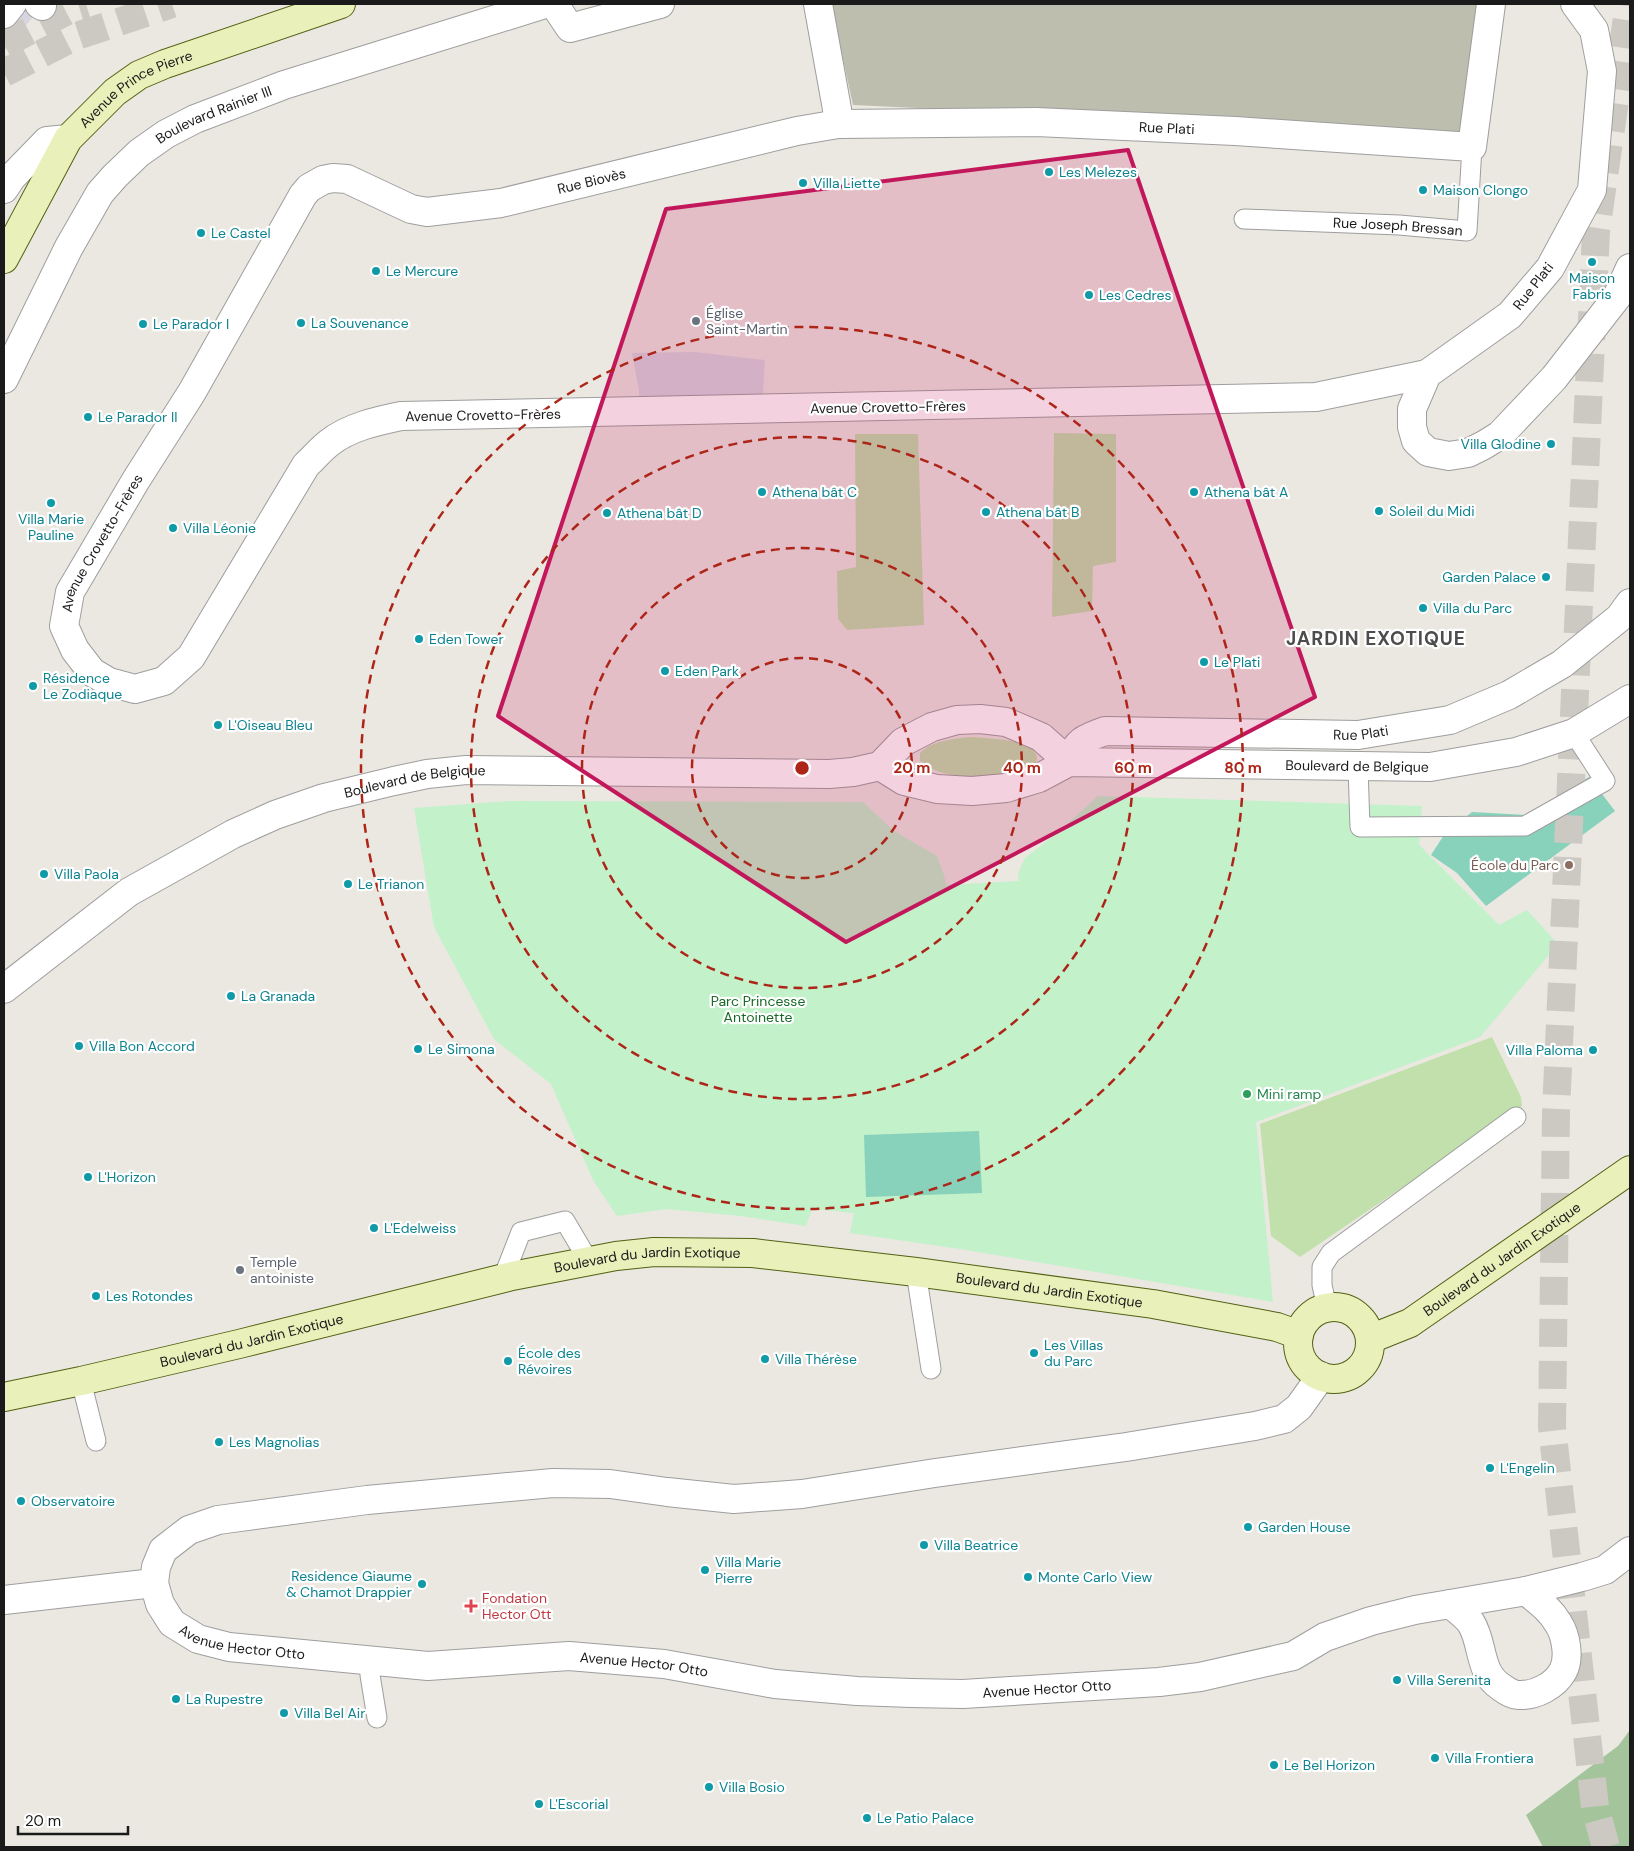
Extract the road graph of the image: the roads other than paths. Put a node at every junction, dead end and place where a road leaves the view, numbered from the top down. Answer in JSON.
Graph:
{"nodes":[{"id":1,"x":12,"y":4,"type":"edge"},
{"id":2,"x":341,"y":4,"type":"edge"},
{"id":3,"x":545,"y":4,"type":"edge"},
{"id":4,"x":554,"y":4,"type":"edge"},
{"id":5,"x":660,"y":4,"type":"edge"},
{"id":6,"x":818,"y":4,"type":"edge"},
{"id":7,"x":1492,"y":4,"type":"edge"},
{"id":8,"x":1575,"y":4,"type":"edge"},
{"id":9,"x":4,"y":14,"type":"edge"},
{"id":10,"x":838,"y":124,"type":"junction"},
{"id":11,"x":68,"y":139,"type":"junction"},
{"id":12,"x":1472,"y":147,"type":"junction"},
{"id":13,"x":347,"y":179,"type":"joint"},
{"id":14,"x":4,"y":189,"type":"edge"},
{"id":15,"x":1244,"y":220,"type":"dead end"},
{"id":16,"x":4,"y":258,"type":"edge"},
{"id":17,"x":1630,"y":268,"type":"edge"},
{"id":18,"x":1427,"y":374,"type":"junction"},
{"id":19,"x":4,"y":379,"type":"edge"},
{"id":20,"x":1630,"y":603,"type":"edge"},
{"id":21,"x":1630,"y":699,"type":"edge"},
{"id":22,"x":1574,"y":733,"type":"junction"},
{"id":23,"x":1069,"y":762,"type":"junction"},
{"id":24,"x":880,"y":766,"type":"junction"},
{"id":25,"x":1358,"y":766,"type":"junction"},
{"id":26,"x":4,"y":990,"type":"edge"},
{"id":27,"x":1516,"y":1117,"type":"dead end"},
{"id":28,"x":1630,"y":1170,"type":"edge"},
{"id":29,"x":588,"y":1260,"type":"junction"},
{"id":30,"x":916,"y":1272,"type":"junction"},
{"id":31,"x":503,"y":1278,"type":"junction"},
{"id":32,"x":1327,"y":1308,"type":"junction"},
{"id":33,"x":1300,"y":1335,"type":"junction"},
{"id":34,"x":1370,"y":1339,"type":"junction"},
{"id":35,"x":931,"y":1369,"type":"dead end"},
{"id":36,"x":1321,"y":1376,"type":"junction"},
{"id":37,"x":81,"y":1381,"type":"junction"},
{"id":38,"x":4,"y":1396,"type":"edge"},
{"id":39,"x":96,"y":1442,"type":"dead end"},
{"id":40,"x":1630,"y":1551,"type":"edge"},
{"id":41,"x":154,"y":1583,"type":"junction"},
{"id":42,"x":1526,"y":1591,"type":"junction"},
{"id":43,"x":4,"y":1600,"type":"edge"},
{"id":44,"x":1452,"y":1604,"type":"junction"},
{"id":45,"x":371,"y":1660,"type":"junction"},
{"id":46,"x":377,"y":1718,"type":"dead end"}],
"edges":[{"from":1,"to":9,"type":"street"},
{"from":2,"to":11,"type":"main road","name":"Avenue Prince Pierre"},
{"from":3,"to":19,"type":"street","name":"Boulevard Rainier III"},
{"from":4,"to":5,"type":"street"},
{"from":6,"to":10,"type":"street"},
{"from":7,"to":12,"type":"street"},
{"from":8,"to":18,"type":"street","name":"Rue Plati"},
{"from":10,"to":12,"type":"street","name":"Rue Plati"},
{"from":10,"to":13,"type":"street","name":"Rue Biovès"},
{"from":11,"to":14,"type":"street"},
{"from":11,"to":16,"type":"main road","name":"Avenue Prince Pierre"},
{"from":12,"to":15,"type":"lane","name":"Rue Joseph Bressan"},
{"from":13,"to":18,"type":"street","name":"Avenue Crovetto-Frères"},
{"from":17,"to":18,"type":"street"},
{"from":20,"to":23,"type":"street","name":"Rue Plati"},
{"from":21,"to":22,"type":"street","name":"Boulevard de Belgique"},
{"from":22,"to":25,"type":"street","name":"Boulevard de Belgique"},
{"from":22,"to":25,"type":"lane"},
{"from":23,"to":24,"type":"street","name":"Boulevard de Belgique"},
{"from":23,"to":24,"type":"street"},
{"from":23,"to":25,"type":"street","name":"Boulevard de Belgique"},
{"from":24,"to":26,"type":"street","name":"Boulevard de Belgique"},
{"from":27,"to":32,"type":"lane"},
{"from":28,"to":34,"type":"main road","name":"Boulevard du Jardin Exotique"},
{"from":29,"to":30,"type":"main road","name":"Boulevard du Jardin Exotique"},
{"from":29,"to":31,"type":"main road","name":"Boulevard du Jardin Exotique"},
{"from":29,"to":31,"type":"lane"},
{"from":30,"to":33,"type":"main road","name":"Boulevard du Jardin Exotique"},
{"from":30,"to":35,"type":"lane"},
{"from":31,"to":37,"type":"main road","name":"Boulevard du Jardin Exotique"},
{"from":32,"to":33,"type":"main road"},
{"from":32,"to":34,"type":"main road"},
{"from":33,"to":36,"type":"main road"},
{"from":34,"to":36,"type":"main road"},
{"from":36,"to":41,"type":"street"},
{"from":37,"to":38,"type":"main road","name":"Boulevard du Jardin Exotique"},
{"from":37,"to":39,"type":"lane"},
{"from":40,"to":42,"type":"street","name":"Avenue Hector Otto"},
{"from":41,"to":43,"type":"street"},
{"from":41,"to":45,"type":"street","name":"Avenue Hector Otto"},
{"from":42,"to":44,"type":"street","name":"Avenue Hector Otto"},
{"from":42,"to":44,"type":"street"},
{"from":44,"to":45,"type":"street","name":"Avenue Hector Otto"},
{"from":45,"to":46,"type":"lane"}]}
